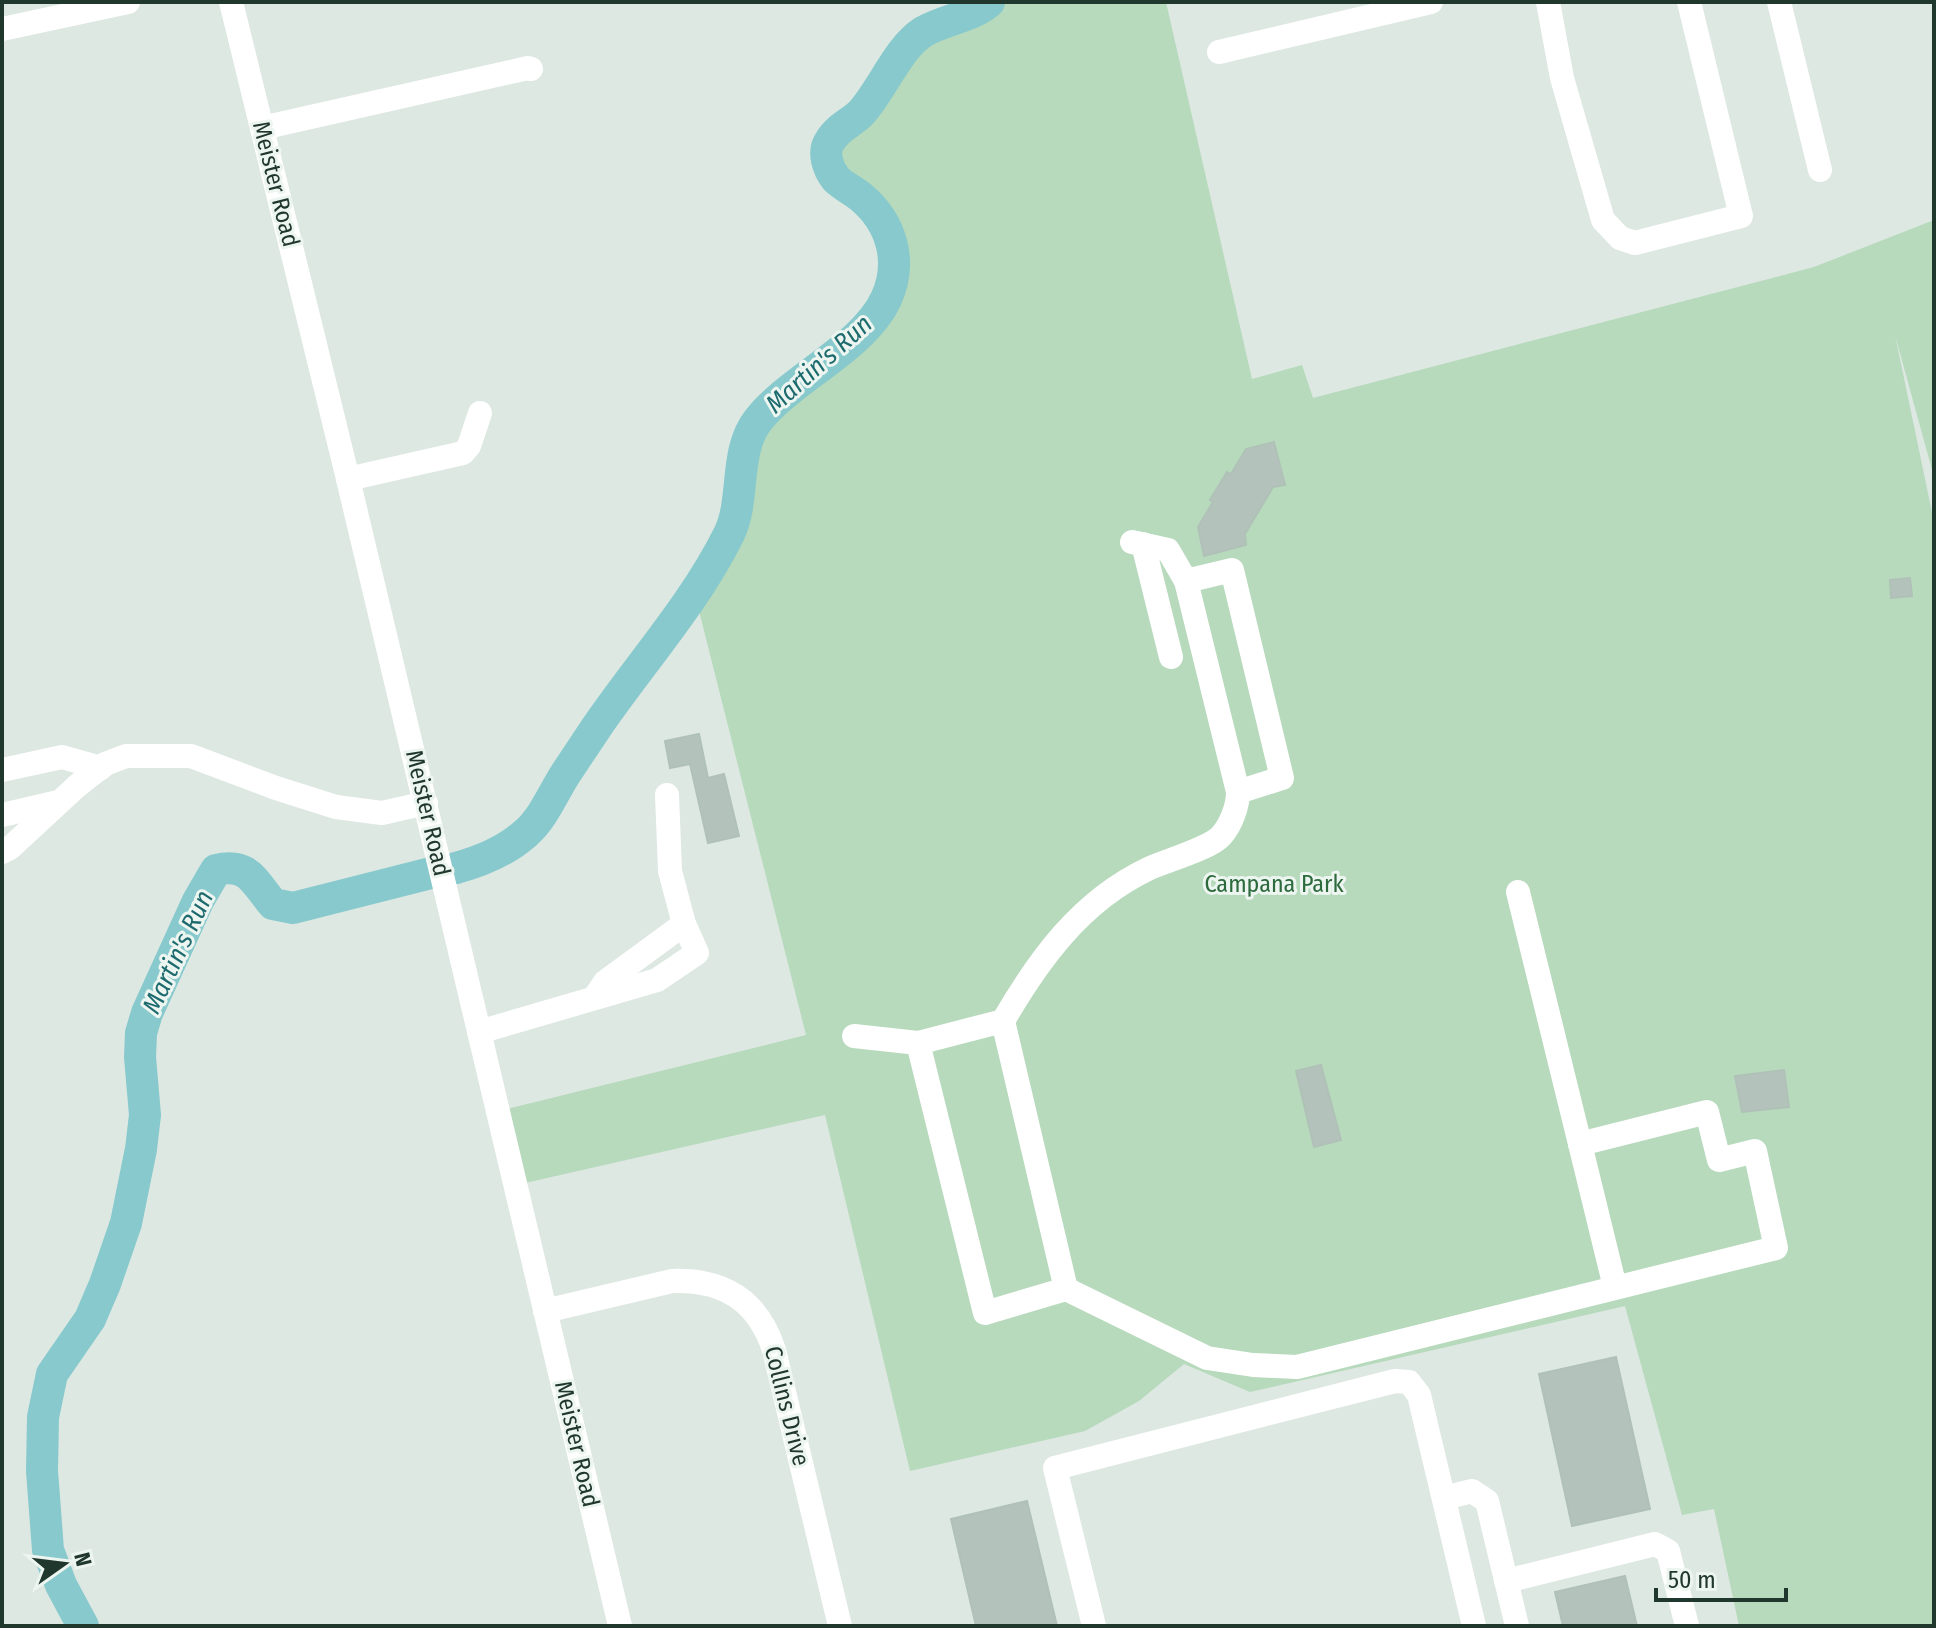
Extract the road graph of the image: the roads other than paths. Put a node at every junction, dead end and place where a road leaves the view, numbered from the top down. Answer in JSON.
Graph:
{"nodes":[{"id":1,"x":128,"y":2,"type":"edge"},
{"id":2,"x":231,"y":2,"type":"edge"},
{"id":3,"x":1431,"y":2,"type":"edge"},
{"id":4,"x":1548,"y":2,"type":"edge"},
{"id":5,"x":1689,"y":2,"type":"edge"},
{"id":6,"x":1779,"y":2,"type":"edge"},
{"id":7,"x":2,"y":29,"type":"edge"},
{"id":8,"x":1219,"y":52,"type":"dead end"},
{"id":9,"x":531,"y":69,"type":"dead end"},
{"id":10,"x":262,"y":128,"type":"junction"},
{"id":11,"x":1820,"y":170,"type":"dead end"},
{"id":12,"x":480,"y":413,"type":"dead end"},
{"id":13,"x":348,"y":479,"type":"junction"},
{"id":14,"x":1186,"y":581,"type":"junction"},
{"id":15,"x":1171,"y":657,"type":"dead end"},
{"id":16,"x":101,"y":768,"type":"junction"},
{"id":17,"x":2,"y":770,"type":"edge"},
{"id":18,"x":1238,"y":792,"type":"junction"},
{"id":19,"x":667,"y":795,"type":"dead end"},
{"id":20,"x":60,"y":802,"type":"junction"},
{"id":21,"x":426,"y":803,"type":"junction"},
{"id":22,"x":2,"y":815,"type":"edge"},
{"id":23,"x":2,"y":852,"type":"edge"},
{"id":24,"x":1518,"y":892,"type":"dead end"},
{"id":25,"x":1003,"y":1021,"type":"junction"},
{"id":26,"x":479,"y":1032,"type":"junction"},
{"id":27,"x":854,"y":1036,"type":"dead end"},
{"id":28,"x":918,"y":1043,"type":"junction"},
{"id":29,"x":1580,"y":1144,"type":"junction"},
{"id":30,"x":1615,"y":1287,"type":"junction"},
{"id":31,"x":1066,"y":1289,"type":"junction"},
{"id":32,"x":545,"y":1311,"type":"junction"},
{"id":33,"x":1444,"y":1498,"type":"junction"},
{"id":34,"x":1506,"y":1581,"type":"junction"},
{"id":35,"x":620,"y":1626,"type":"edge"},
{"id":36,"x":840,"y":1626,"type":"edge"},
{"id":37,"x":1094,"y":1626,"type":"edge"},
{"id":38,"x":1474,"y":1626,"type":"edge"},
{"id":39,"x":1517,"y":1626,"type":"edge"},
{"id":40,"x":1687,"y":1626,"type":"edge"}],
"edges":[{"from":1,"to":7,"type":"street"},
{"from":2,"to":10,"type":"street","name":"Meister Road"},
{"from":3,"to":8,"type":"street"},
{"from":4,"to":5,"type":"street"},
{"from":6,"to":11,"type":"street"},
{"from":9,"to":10,"type":"street"},
{"from":10,"to":13,"type":"street","name":"Meister Road"},
{"from":12,"to":13,"type":"street"},
{"from":13,"to":21,"type":"street","name":"Meister Road"},
{"from":14,"to":15,"type":"street"},
{"from":14,"to":18,"type":"street"},
{"from":14,"to":18,"type":"street"},
{"from":16,"to":17,"type":"street"},
{"from":16,"to":20,"type":"street"},
{"from":16,"to":21,"type":"street"},
{"from":18,"to":25,"type":"street"},
{"from":19,"to":26,"type":"street"},
{"from":20,"to":22,"type":"street"},
{"from":20,"to":23,"type":"street"},
{"from":21,"to":26,"type":"street","name":"Meister Road"},
{"from":24,"to":29,"type":"street"},
{"from":25,"to":28,"type":"street"},
{"from":25,"to":31,"type":"street"},
{"from":26,"to":32,"type":"street","name":"Meister Road"},
{"from":27,"to":28,"type":"street"},
{"from":28,"to":31,"type":"street"},
{"from":29,"to":30,"type":"street"},
{"from":29,"to":30,"type":"street"},
{"from":30,"to":31,"type":"street"},
{"from":32,"to":35,"type":"street","name":"Meister Road"},
{"from":32,"to":36,"type":"street","name":"Collins Drive"},
{"from":33,"to":34,"type":"street"},
{"from":33,"to":37,"type":"street"},
{"from":33,"to":38,"type":"street"},
{"from":34,"to":39,"type":"street"},
{"from":34,"to":40,"type":"street"}]}
